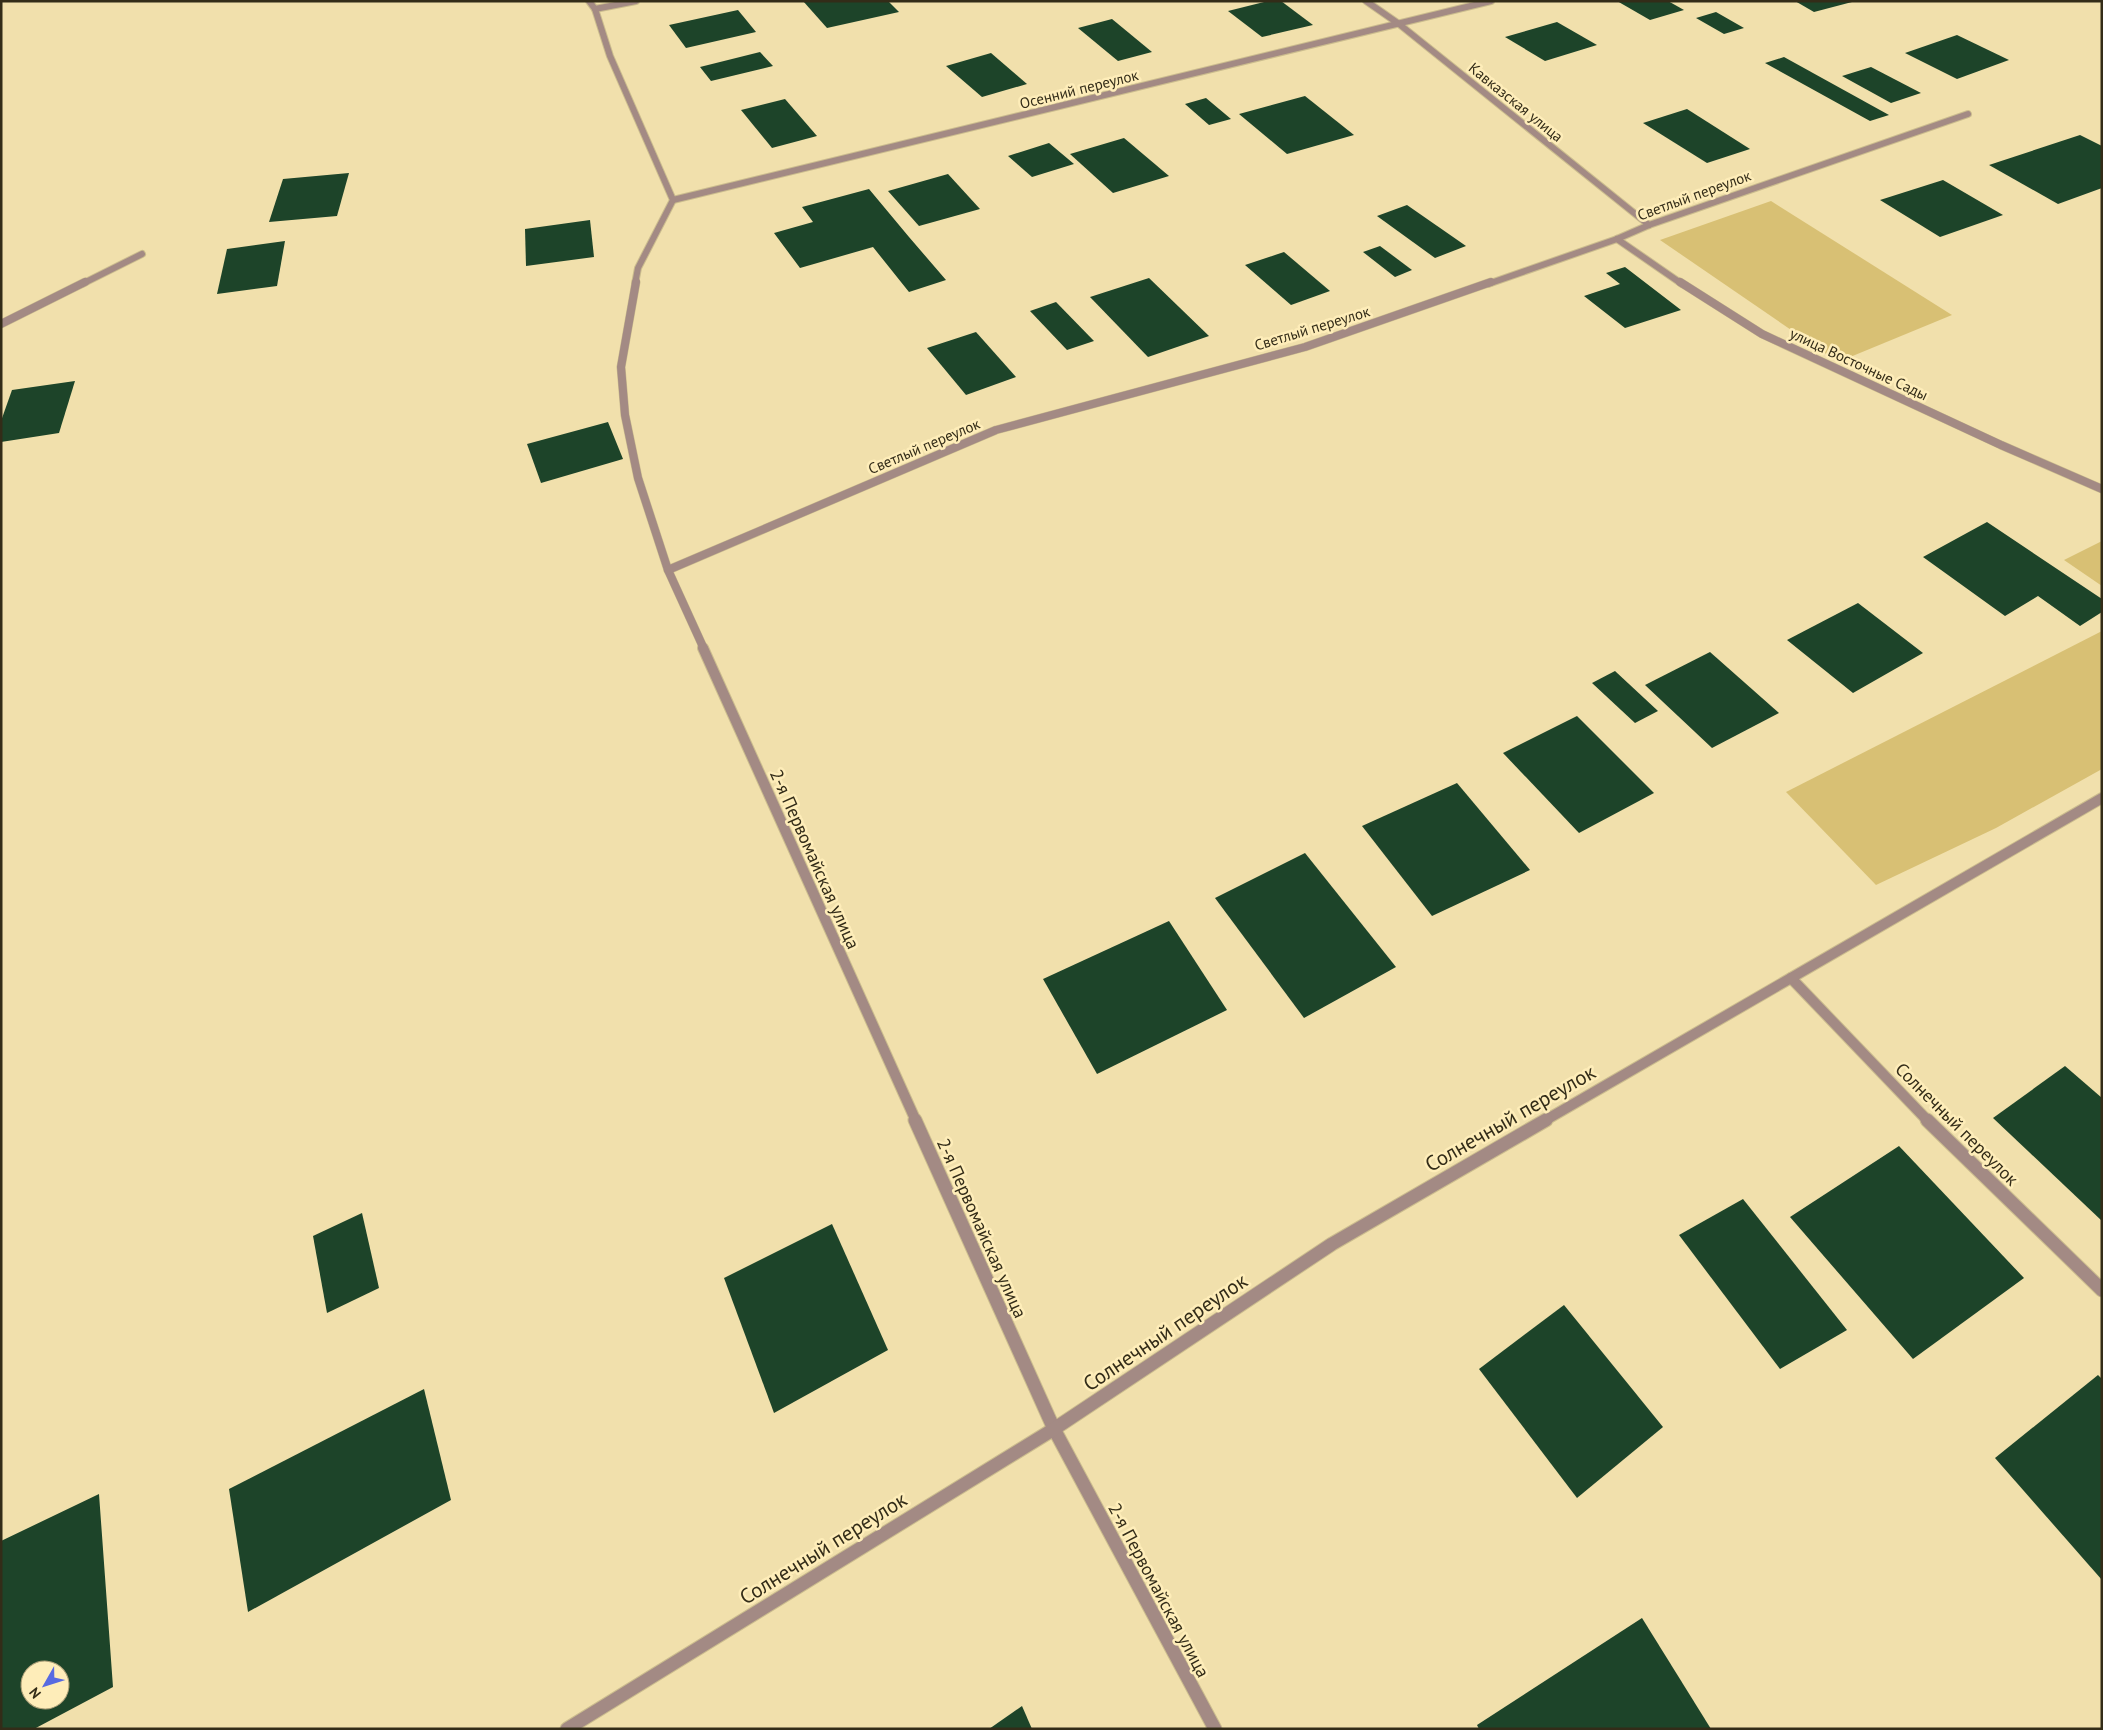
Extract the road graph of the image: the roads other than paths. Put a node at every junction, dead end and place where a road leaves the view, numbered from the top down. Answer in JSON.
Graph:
{"nodes":[{"id":1,"x":636,"y":1,"type":"edge"},
{"id":2,"x":1366,"y":1,"type":"edge"},
{"id":3,"x":1491,"y":1,"type":"edge"},
{"id":4,"x":592,"y":5,"type":"edge"},
{"id":5,"x":1399,"y":24,"type":"junction"},
{"id":6,"x":1968,"y":114,"type":"dead end"},
{"id":7,"x":673,"y":200,"type":"junction"},
{"id":8,"x":1649,"y":225,"type":"junction"},
{"id":9,"x":1617,"y":239,"type":"junction"},
{"id":10,"x":142,"y":254,"type":"dead end"},
{"id":11,"x":1,"y":324,"type":"edge"},
{"id":12,"x":2102,"y":489,"type":"edge"},
{"id":13,"x":668,"y":570,"type":"junction"},
{"id":14,"x":2102,"y":798,"type":"edge"},
{"id":15,"x":1791,"y":978,"type":"junction"},
{"id":16,"x":2102,"y":1290,"type":"edge"},
{"id":17,"x":1054,"y":1429,"type":"junction"},
{"id":18,"x":567,"y":1729,"type":"edge"},
{"id":19,"x":1215,"y":1729,"type":"edge"}],
"edges":[{"from":1,"to":4,"type":"street"},
{"from":2,"to":5,"type":"street","name":"Кавказcкая улица"},
{"from":3,"to":5,"type":"street","name":"Осенний переулок"},
{"from":4,"to":7,"type":"street"},
{"from":5,"to":7,"type":"street","name":"Осенний переулок"},
{"from":5,"to":8,"type":"street","name":"Кавказcкая улица"},
{"from":6,"to":8,"type":"street","name":"Светлый переулок"},
{"from":7,"to":13,"type":"street","name":"2-я Первомайская улица"},
{"from":8,"to":9,"type":"street","name":"Светлый переулок"},
{"from":9,"to":12,"type":"street","name":"улица Восточные Сады"},
{"from":9,"to":13,"type":"street","name":"Светлый переулок"},
{"from":10,"to":11,"type":"street"},
{"from":13,"to":17,"type":"street","name":"2-я Первомайская улица"},
{"from":14,"to":15,"type":"street","name":"Солнечный переулок"},
{"from":15,"to":16,"type":"street","name":"Солнечный переулок"},
{"from":15,"to":17,"type":"street","name":"Солнечный переулок"},
{"from":17,"to":18,"type":"street","name":"Солнечный переулок"},
{"from":17,"to":19,"type":"street","name":"2-я Первомайская улица"}]}
